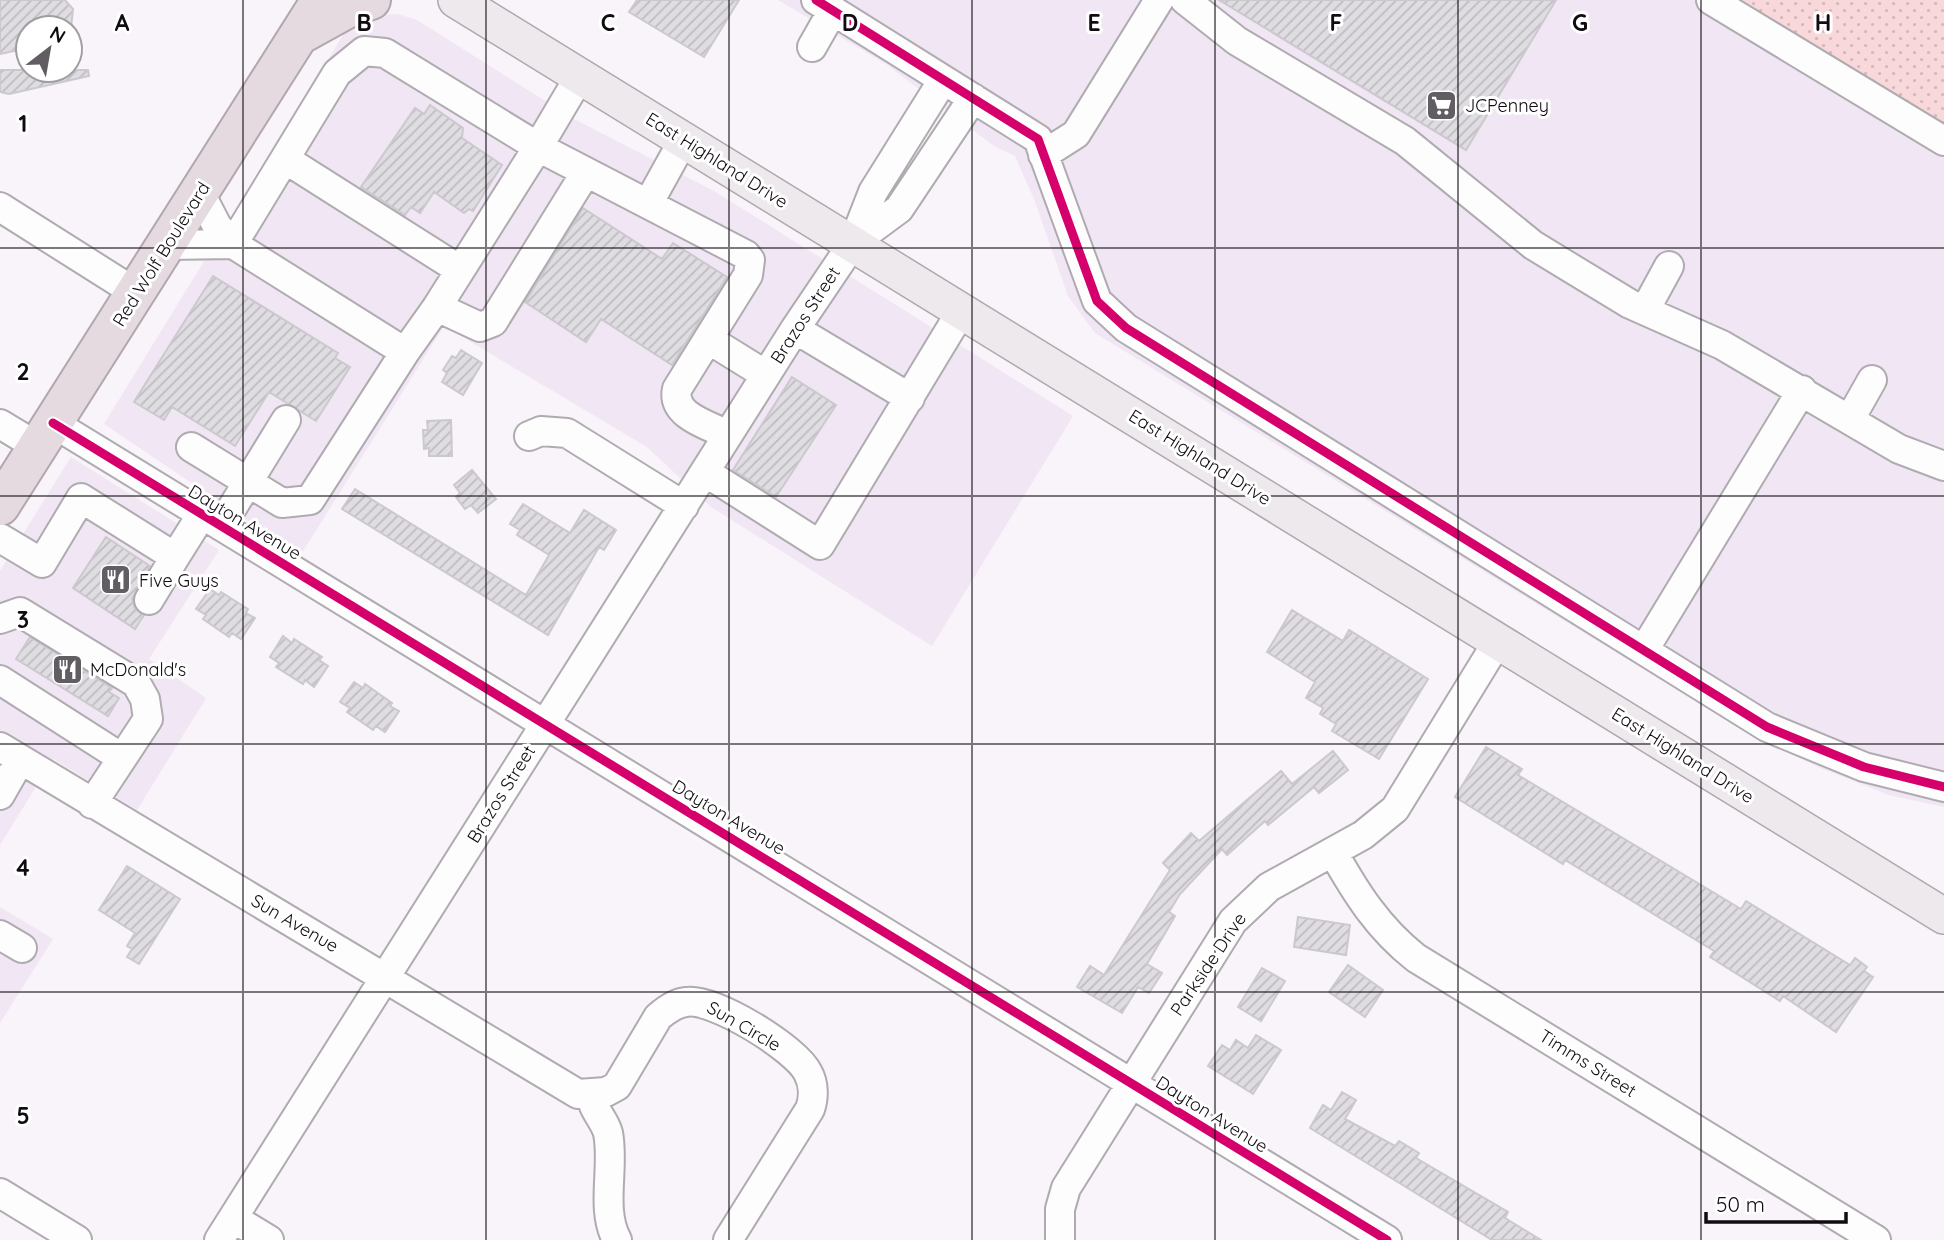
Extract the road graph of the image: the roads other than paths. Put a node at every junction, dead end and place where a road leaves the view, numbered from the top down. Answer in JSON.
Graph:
{"nodes":[{"id":1,"x":321,"y":0,"type":"edge"},
{"id":2,"x":371,"y":0,"type":"edge"},
{"id":3,"x":456,"y":0,"type":"edge"},
{"id":4,"x":1159,"y":0,"type":"edge"},
{"id":5,"x":1185,"y":0,"type":"edge"},
{"id":6,"x":1711,"y":0,"type":"edge"},
{"id":7,"x":825,"y":5,"type":"edge"},
{"id":8,"x":298,"y":18,"type":"edge"},
{"id":9,"x":812,"y":47,"type":"dead end"},
{"id":10,"x":580,"y":76,"type":"junction"},
{"id":11,"x":943,"y":80,"type":"junction"},
{"id":12,"x":973,"y":99,"type":"junction"},
{"id":13,"x":684,"y":139,"type":"junction"},
{"id":14,"x":1944,"y":141,"type":"edge"},
{"id":15,"x":538,"y":146,"type":"junction"},
{"id":16,"x":1043,"y":155,"type":"junction"},
{"id":17,"x":285,"y":159,"type":"junction"},
{"id":18,"x":586,"y":172,"type":"junction"},
{"id":19,"x":200,"y":193,"type":"junction"},
{"id":20,"x":648,"y":204,"type":"junction"},
{"id":21,"x":0,"y":207,"type":"edge"},
{"id":22,"x":853,"y":243,"type":"junction"},
{"id":23,"x":233,"y":244,"type":"junction"},
{"id":24,"x":167,"y":245,"type":"junction"},
{"id":25,"x":1669,"y":267,"type":"dead end"},
{"id":26,"x":460,"y":270,"type":"junction"},
{"id":27,"x":136,"y":293,"type":"junction"},
{"id":28,"x":437,"y":307,"type":"junction"},
{"id":29,"x":962,"y":310,"type":"junction"},
{"id":30,"x":1645,"y":310,"type":"junction"},
{"id":31,"x":795,"y":329,"type":"junction"},
{"id":32,"x":708,"y":339,"type":"junction"},
{"id":33,"x":405,"y":352,"type":"junction"},
{"id":34,"x":766,"y":375,"type":"junction"},
{"id":35,"x":1872,"y":380,"type":"dead end"},
{"id":36,"x":1802,"y":390,"type":"junction"},
{"id":37,"x":910,"y":398,"type":"junction"},
{"id":38,"x":1850,"y":419,"type":"junction"},
{"id":39,"x":286,"y":420,"type":"dead end"},
{"id":40,"x":0,"y":424,"type":"edge"},
{"id":41,"x":46,"y":435,"type":"junction"},
{"id":42,"x":728,"y":435,"type":"junction"},
{"id":43,"x":529,"y":436,"type":"dead end"},
{"id":44,"x":191,"y":447,"type":"dead end"},
{"id":45,"x":1944,"y":466,"type":"edge"},
{"id":46,"x":705,"y":472,"type":"junction"},
{"id":47,"x":248,"y":482,"type":"junction"},
{"id":48,"x":0,"y":506,"type":"edge"},
{"id":49,"x":684,"y":506,"type":"junction"},
{"id":50,"x":212,"y":520,"type":"junction"},
{"id":51,"x":0,"y":538,"type":"edge"},
{"id":52,"x":175,"y":557,"type":"junction"},
{"id":53,"x":149,"y":600,"type":"dead end"},
{"id":54,"x":0,"y":619,"type":"edge"},
{"id":55,"x":1498,"y":641,"type":"junction"},
{"id":56,"x":1644,"y":650,"type":"junction"},
{"id":57,"x":0,"y":680,"type":"edge"},
{"id":58,"x":546,"y":723,"type":"junction"},
{"id":59,"x":10,"y":753,"type":"edge"},
{"id":60,"x":122,"y":758,"type":"junction"},
{"id":61,"x":1944,"y":787,"type":"edge"},
{"id":62,"x":0,"y":795,"type":"edge"},
{"id":63,"x":92,"y":804,"type":"junction"},
{"id":64,"x":1333,"y":852,"type":"junction"},
{"id":65,"x":1944,"y":916,"type":"edge"},
{"id":66,"x":387,"y":977,"type":"junction"},
{"id":67,"x":1131,"y":1082,"type":"junction"},
{"id":68,"x":592,"y":1093,"type":"junction"},
{"id":69,"x":0,"y":1193,"type":"edge"},
{"id":70,"x":226,"y":1229,"type":"edge"},
{"id":71,"x":77,"y":1240,"type":"edge"},
{"id":72,"x":269,"y":1240,"type":"edge"},
{"id":73,"x":617,"y":1240,"type":"edge"},
{"id":74,"x":728,"y":1240,"type":"edge"},
{"id":75,"x":1060,"y":1240,"type":"edge"},
{"id":76,"x":1387,"y":1240,"type":"edge"},
{"id":77,"x":1876,"y":1240,"type":"edge"}],
"edges":[{"from":1,"to":8,"type":"highway","name":"Red Wolf Boulevard"},
{"from":2,"to":8,"type":"highway"},
{"from":3,"to":10,"type":"main road","name":"East Highland Drive"},
{"from":4,"to":16,"type":"street"},
{"from":5,"to":30,"type":"street"},
{"from":6,"to":14,"type":"street"},
{"from":7,"to":9,"type":"street"},
{"from":7,"to":11,"type":"street"},
{"from":8,"to":19,"type":"highway","name":"Red Wolf Boulevard"},
{"from":10,"to":13,"type":"main road","name":"East Highland Drive"},
{"from":10,"to":15,"type":"street"},
{"from":11,"to":12,"type":"street"},
{"from":11,"to":22,"type":"street"},
{"from":12,"to":16,"type":"street"},
{"from":12,"to":22,"type":"street"},
{"from":13,"to":20,"type":"street"},
{"from":13,"to":22,"type":"main road","name":"East Highland Drive"},
{"from":15,"to":17,"type":"street"},
{"from":15,"to":18,"type":"street"},
{"from":15,"to":26,"type":"street"},
{"from":16,"to":56,"type":"street"},
{"from":17,"to":23,"type":"street"},
{"from":17,"to":26,"type":"street"},
{"from":18,"to":20,"type":"street"},
{"from":18,"to":28,"type":"street"},
{"from":19,"to":23,"type":"street"},
{"from":19,"to":24,"type":"highway","name":"Red Wolf Boulevard"},
{"from":20,"to":32,"type":"street"},
{"from":21,"to":27,"type":"street"},
{"from":22,"to":29,"type":"main road","name":"East Highland Drive"},
{"from":22,"to":31,"type":"street","name":"Brazos Street"},
{"from":23,"to":24,"type":"street"},
{"from":23,"to":33,"type":"street"},
{"from":24,"to":27,"type":"highway","name":"Red Wolf Boulevard"},
{"from":25,"to":30,"type":"street"},
{"from":26,"to":28,"type":"street"},
{"from":27,"to":41,"type":"highway","name":"Red Wolf Boulevard"},
{"from":28,"to":33,"type":"street"},
{"from":29,"to":37,"type":"street"},
{"from":29,"to":55,"type":"main road","name":"East Highland Drive"},
{"from":30,"to":36,"type":"street"},
{"from":31,"to":34,"type":"street","name":"Brazos Street"},
{"from":31,"to":37,"type":"street"},
{"from":32,"to":34,"type":"street"},
{"from":32,"to":42,"type":"street"},
{"from":33,"to":47,"type":"street"},
{"from":34,"to":42,"type":"street","name":"Brazos Street"},
{"from":35,"to":38,"type":"street"},
{"from":36,"to":38,"type":"street"},
{"from":36,"to":56,"type":"street"},
{"from":37,"to":46,"type":"street"},
{"from":38,"to":45,"type":"street"},
{"from":39,"to":47,"type":"street"},
{"from":40,"to":41,"type":"street","name":"Dayton Avenue"},
{"from":41,"to":48,"type":"highway","name":"Red Wolf Boulevard"},
{"from":41,"to":50,"type":"street","name":"Dayton Avenue"},
{"from":42,"to":46,"type":"street","name":"Brazos Street"},
{"from":43,"to":49,"type":"street"},
{"from":44,"to":47,"type":"street"},
{"from":46,"to":49,"type":"street","name":"Brazos Street"},
{"from":47,"to":50,"type":"street"},
{"from":49,"to":58,"type":"street","name":"Brazos Street"},
{"from":50,"to":52,"type":"street"},
{"from":50,"to":58,"type":"street","name":"Dayton Avenue"},
{"from":51,"to":52,"type":"street"},
{"from":52,"to":53,"type":"street"},
{"from":54,"to":60,"type":"street"},
{"from":55,"to":64,"type":"street","name":"Parkside Drive"},
{"from":55,"to":65,"type":"main road","name":"East Highland Drive"},
{"from":56,"to":61,"type":"street"},
{"from":57,"to":60,"type":"street"},
{"from":58,"to":66,"type":"street","name":"Brazos Street"},
{"from":58,"to":67,"type":"street","name":"Dayton Avenue"},
{"from":59,"to":62,"type":"street"},
{"from":59,"to":63,"type":"street","name":"Sun Avenue"},
{"from":60,"to":63,"type":"street"},
{"from":63,"to":66,"type":"street","name":"Sun Avenue"},
{"from":64,"to":67,"type":"street","name":"Parkside Drive"},
{"from":64,"to":77,"type":"street","name":"Timms Street"},
{"from":66,"to":68,"type":"street","name":"Sun Avenue"},
{"from":66,"to":70,"type":"street","name":"Brazos Street"},
{"from":67,"to":75,"type":"street","name":"Parkside Drive"},
{"from":67,"to":76,"type":"street","name":"Dayton Avenue"},
{"from":68,"to":73,"type":"street"},
{"from":68,"to":74,"type":"street","name":"Sun Circle"},
{"from":69,"to":71,"type":"street"},
{"from":70,"to":72,"type":"street"}]}
